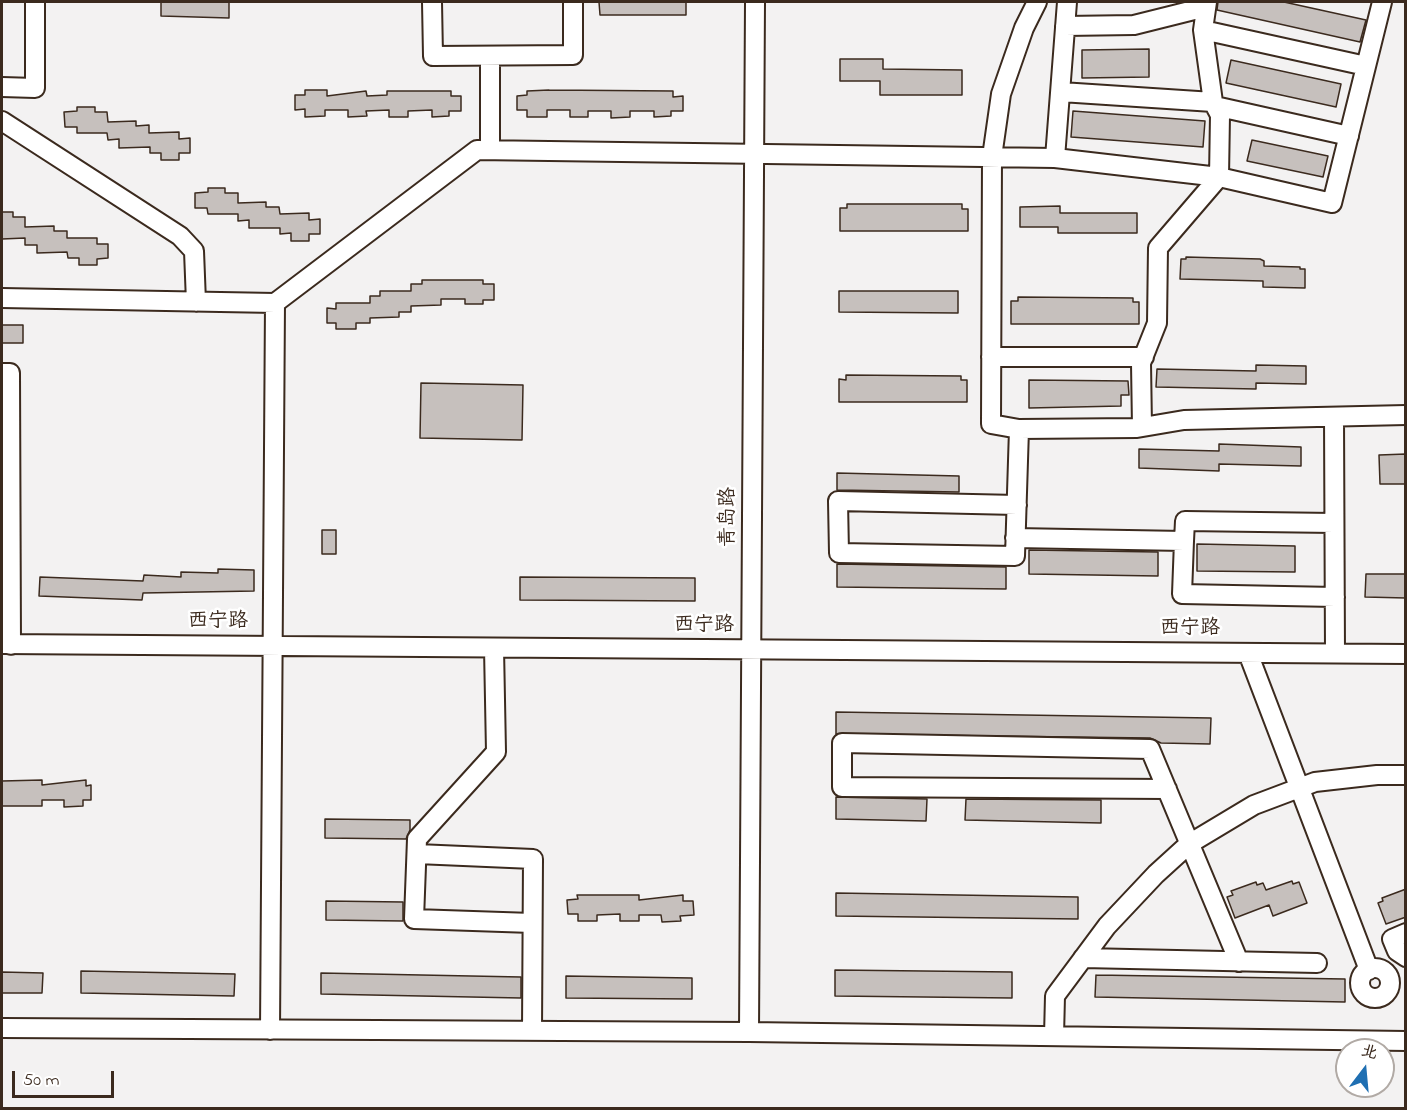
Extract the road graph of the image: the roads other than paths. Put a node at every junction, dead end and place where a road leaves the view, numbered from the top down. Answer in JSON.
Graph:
{"nodes":[{"id":1,"x":35,"y":2,"type":"edge"},
{"id":2,"x":432,"y":2,"type":"edge"},
{"id":3,"x":573,"y":2,"type":"edge"},
{"id":4,"x":755,"y":2,"type":"edge"},
{"id":5,"x":1037,"y":2,"type":"edge"},
{"id":6,"x":1067,"y":2,"type":"edge"},
{"id":7,"x":1382,"y":2,"type":"edge"},
{"id":8,"x":1206,"y":4,"type":"edge"},
{"id":9,"x":1065,"y":26,"type":"junction"},
{"id":10,"x":1203,"y":30,"type":"junction"},
{"id":11,"x":490,"y":56,"type":"junction"},
{"id":12,"x":1366,"y":66,"type":"junction"},
{"id":13,"x":2,"y":87,"type":"edge"},
{"id":14,"x":1062,"y":92,"type":"junction"},
{"id":15,"x":1214,"y":104,"type":"junction"},
{"id":16,"x":2,"y":121,"type":"edge"},
{"id":17,"x":1349,"y":136,"type":"junction"},
{"id":18,"x":490,"y":150,"type":"junction"},
{"id":19,"x":754,"y":155,"type":"junction"},
{"id":20,"x":992,"y":157,"type":"junction"},
{"id":21,"x":1054,"y":158,"type":"junction"},
{"id":22,"x":1219,"y":177,"type":"junction"},
{"id":23,"x":2,"y":298,"type":"edge"},
{"id":24,"x":196,"y":302,"type":"junction"},
{"id":25,"x":275,"y":303,"type":"junction"},
{"id":26,"x":991,"y":357,"type":"junction"},
{"id":27,"x":1144,"y":357,"type":"junction"},
{"id":28,"x":2,"y":373,"type":"edge"},
{"id":29,"x":1406,"y":415,"type":"edge"},
{"id":30,"x":1334,"y":417,"type":"junction"},
{"id":31,"x":1142,"y":427,"type":"junction"},
{"id":32,"x":1019,"y":429,"type":"junction"},
{"id":33,"x":1017,"y":505,"type":"junction"},
{"id":34,"x":1334,"y":523,"type":"junction"},
{"id":35,"x":1016,"y":538,"type":"junction"},
{"id":36,"x":1184,"y":541,"type":"junction"},
{"id":37,"x":1335,"y":597,"type":"junction"},
{"id":38,"x":6,"y":644,"type":"edge"},
{"id":39,"x":273,"y":646,"type":"junction"},
{"id":40,"x":494,"y":648,"type":"junction"},
{"id":41,"x":751,"y":650,"type":"junction"},
{"id":42,"x":1248,"y":653,"type":"junction"},
{"id":43,"x":1335,"y":653,"type":"junction"},
{"id":44,"x":1406,"y":654,"type":"edge"},
{"id":45,"x":1406,"y":776,"type":"edge"},
{"id":46,"x":1299,"y":788,"type":"junction"},
{"id":47,"x":1167,"y":789,"type":"junction"},
{"id":48,"x":1189,"y":844,"type":"junction"},
{"id":49,"x":417,"y":854,"type":"junction"},
{"id":50,"x":532,"y":923,"type":"junction"},
{"id":51,"x":1406,"y":933,"type":"edge"},
{"id":52,"x":1406,"y":957,"type":"edge"},
{"id":53,"x":1083,"y":958,"type":"junction"},
{"id":54,"x":1239,"y":962,"type":"junction"},
{"id":55,"x":1317,"y":963,"type":"dead end"},
{"id":56,"x":1369,"y":970,"type":"dead end"},
{"id":57,"x":2,"y":1028,"type":"edge"},
{"id":58,"x":270,"y":1030,"type":"junction"},
{"id":59,"x":532,"y":1031,"type":"junction"},
{"id":60,"x":749,"y":1032,"type":"junction"},
{"id":61,"x":1054,"y":1036,"type":"junction"},
{"id":62,"x":1406,"y":1041,"type":"edge"}],
"edges":[{"from":1,"to":13,"type":"street"},
{"from":2,"to":11,"type":"street"},
{"from":3,"to":11,"type":"street"},
{"from":4,"to":19,"type":"street","name":"青岛路"},
{"from":5,"to":20,"type":"street"},
{"from":6,"to":9,"type":"street"},
{"from":7,"to":12,"type":"street"},
{"from":8,"to":9,"type":"street"},
{"from":8,"to":10,"type":"street"},
{"from":9,"to":14,"type":"street"},
{"from":10,"to":12,"type":"street"},
{"from":10,"to":15,"type":"street"},
{"from":11,"to":18,"type":"street"},
{"from":12,"to":17,"type":"street"},
{"from":14,"to":15,"type":"street"},
{"from":14,"to":21,"type":"street"},
{"from":15,"to":17,"type":"street"},
{"from":15,"to":22,"type":"street"},
{"from":16,"to":24,"type":"street"},
{"from":17,"to":22,"type":"street"},
{"from":18,"to":19,"type":"street"},
{"from":18,"to":25,"type":"street"},
{"from":19,"to":20,"type":"street"},
{"from":19,"to":41,"type":"street","name":"青岛路"},
{"from":20,"to":21,"type":"street"},
{"from":20,"to":26,"type":"street"},
{"from":21,"to":22,"type":"street"},
{"from":22,"to":27,"type":"street"},
{"from":23,"to":24,"type":"street"},
{"from":24,"to":25,"type":"street"},
{"from":25,"to":39,"type":"street"},
{"from":26,"to":27,"type":"street"},
{"from":26,"to":32,"type":"street"},
{"from":27,"to":31,"type":"street"},
{"from":28,"to":38,"type":"street"},
{"from":29,"to":30,"type":"street"},
{"from":30,"to":31,"type":"street"},
{"from":30,"to":34,"type":"street"},
{"from":31,"to":32,"type":"street"},
{"from":32,"to":33,"type":"street"},
{"from":33,"to":35,"type":"street"},
{"from":33,"to":35,"type":"street"},
{"from":34,"to":36,"type":"street"},
{"from":34,"to":37,"type":"street"},
{"from":35,"to":36,"type":"street"},
{"from":36,"to":37,"type":"street"},
{"from":37,"to":43,"type":"street"},
{"from":38,"to":39,"type":"street","name":"西宁路"},
{"from":39,"to":40,"type":"street","name":"西宁路"},
{"from":39,"to":58,"type":"street"},
{"from":40,"to":41,"type":"street","name":"西宁路"},
{"from":40,"to":49,"type":"street"},
{"from":41,"to":42,"type":"street","name":"西宁路"},
{"from":41,"to":60,"type":"street","name":"青岛路"},
{"from":42,"to":43,"type":"street","name":"西宁路"},
{"from":42,"to":46,"type":"street"},
{"from":43,"to":44,"type":"street","name":"西宁路"},
{"from":45,"to":46,"type":"street"},
{"from":46,"to":48,"type":"street"},
{"from":46,"to":56,"type":"street"},
{"from":47,"to":47,"type":"street"},
{"from":47,"to":48,"type":"street"},
{"from":48,"to":53,"type":"street"},
{"from":48,"to":54,"type":"street"},
{"from":49,"to":50,"type":"street"},
{"from":49,"to":50,"type":"street"},
{"from":50,"to":59,"type":"street"},
{"from":51,"to":52,"type":"street"},
{"from":53,"to":54,"type":"street"},
{"from":53,"to":61,"type":"street"},
{"from":54,"to":55,"type":"street"},
{"from":57,"to":58,"type":"street"},
{"from":58,"to":59,"type":"street"},
{"from":59,"to":60,"type":"street"},
{"from":60,"to":61,"type":"street"},
{"from":61,"to":62,"type":"street"}]}
